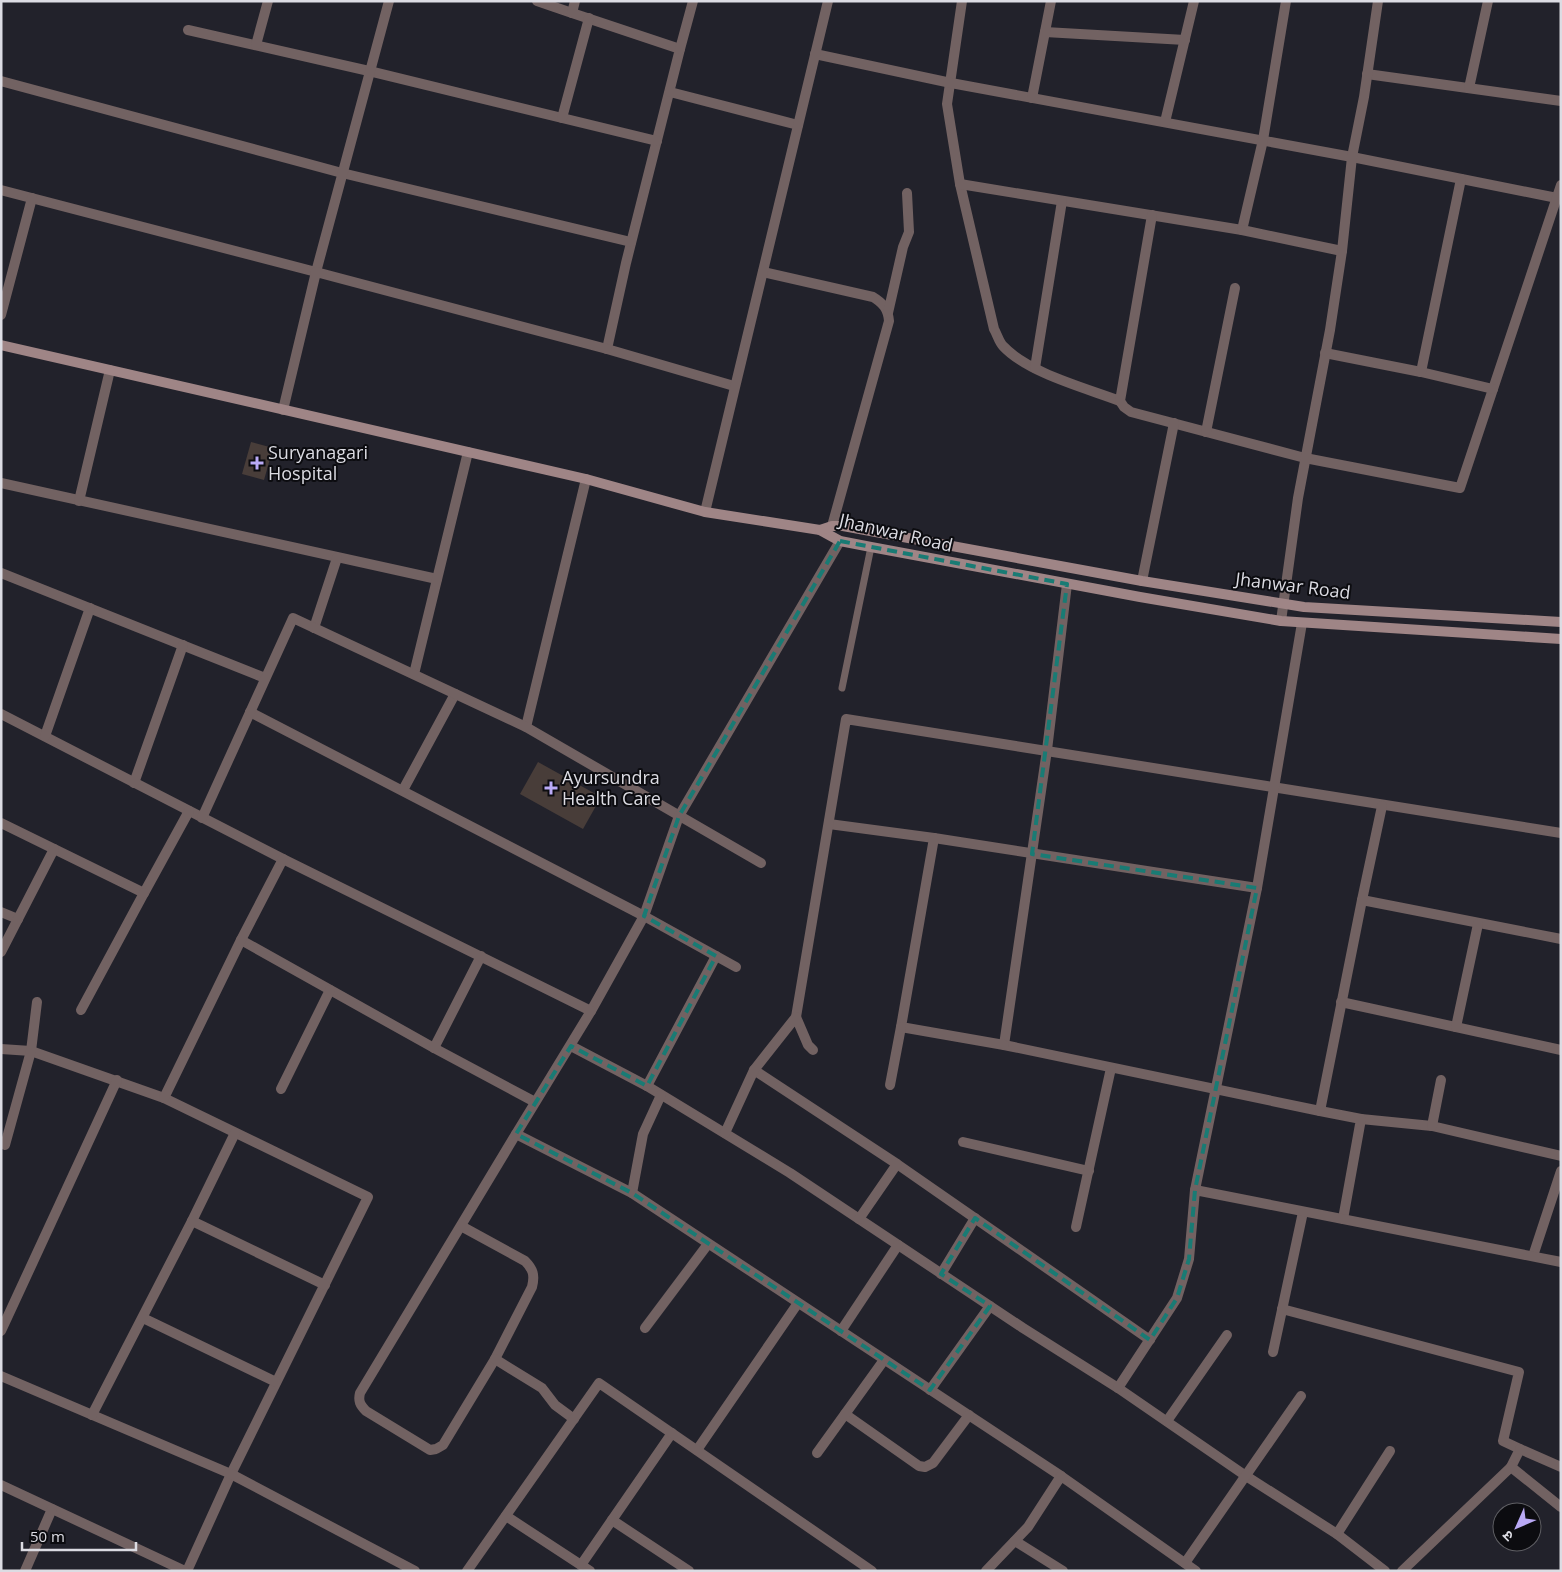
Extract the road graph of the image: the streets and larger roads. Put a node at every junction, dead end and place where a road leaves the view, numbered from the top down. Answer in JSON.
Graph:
{"nodes":[{"id":1,"x":268,"y":1,"type":"edge"},
{"id":2,"x":389,"y":1,"type":"edge"},
{"id":3,"x":537,"y":1,"type":"edge"},
{"id":4,"x":576,"y":1,"type":"edge"},
{"id":5,"x":693,"y":1,"type":"edge"},
{"id":6,"x":828,"y":1,"type":"edge"},
{"id":7,"x":962,"y":1,"type":"edge"},
{"id":8,"x":1051,"y":1,"type":"edge"},
{"id":9,"x":1194,"y":1,"type":"edge"},
{"id":10,"x":1286,"y":1,"type":"edge"},
{"id":11,"x":1378,"y":1,"type":"edge"},
{"id":12,"x":1488,"y":1,"type":"edge"},
{"id":13,"x":572,"y":13,"type":"junction"},
{"id":14,"x":589,"y":18,"type":"junction"},
{"id":15,"x":188,"y":30,"type":"dead end"},
{"id":16,"x":1045,"y":32,"type":"junction"},
{"id":17,"x":1185,"y":40,"type":"junction"},
{"id":18,"x":256,"y":45,"type":"junction"},
{"id":19,"x":680,"y":49,"type":"junction"},
{"id":20,"x":815,"y":54,"type":"junction"},
{"id":21,"x":369,"y":71,"type":"junction"},
{"id":22,"x":1367,"y":74,"type":"junction"},
{"id":23,"x":1,"y":80,"type":"edge"},
{"id":24,"x":951,"y":83,"type":"junction"},
{"id":25,"x":1469,"y":88,"type":"junction"},
{"id":26,"x":670,"y":92,"type":"junction"},
{"id":27,"x":1032,"y":98,"type":"junction"},
{"id":28,"x":1561,"y":101,"type":"edge"},
{"id":29,"x":562,"y":118,"type":"junction"},
{"id":30,"x":1165,"y":122,"type":"junction"},
{"id":31,"x":798,"y":125,"type":"junction"},
{"id":32,"x":1262,"y":140,"type":"junction"},
{"id":33,"x":657,"y":141,"type":"junction"},
{"id":34,"x":1352,"y":157,"type":"junction"},
{"id":35,"x":342,"y":174,"type":"junction"},
{"id":36,"x":1461,"y":179,"type":"junction"},
{"id":37,"x":960,"y":184,"type":"junction"},
{"id":38,"x":1561,"y":185,"type":"edge"},
{"id":39,"x":1,"y":190,"type":"edge"},
{"id":40,"x":907,"y":193,"type":"dead end"},
{"id":41,"x":32,"y":198,"type":"junction"},
{"id":42,"x":1557,"y":198,"type":"junction"},
{"id":43,"x":1062,"y":201,"type":"junction"},
{"id":44,"x":1152,"y":216,"type":"junction"},
{"id":45,"x":1242,"y":230,"type":"junction"},
{"id":46,"x":631,"y":242,"type":"junction"},
{"id":47,"x":1342,"y":251,"type":"junction"},
{"id":48,"x":316,"y":272,"type":"junction"},
{"id":49,"x":763,"y":272,"type":"junction"},
{"id":50,"x":1235,"y":288,"type":"dead end"},
{"id":51,"x":888,"y":313,"type":"junction"},
{"id":52,"x":1,"y":315,"type":"edge"},
{"id":53,"x":1,"y":346,"type":"edge"},
{"id":54,"x":607,"y":349,"type":"junction"},
{"id":55,"x":1325,"y":353,"type":"junction"},
{"id":56,"x":1035,"y":368,"type":"junction"},
{"id":57,"x":110,"y":370,"type":"junction"},
{"id":58,"x":1422,"y":372,"type":"junction"},
{"id":59,"x":734,"y":386,"type":"junction"},
{"id":60,"x":1493,"y":389,"type":"junction"},
{"id":61,"x":1120,"y":401,"type":"junction"},
{"id":62,"x":283,"y":410,"type":"junction"},
{"id":63,"x":1174,"y":423,"type":"junction"},
{"id":64,"x":1206,"y":432,"type":"junction"},
{"id":65,"x":468,"y":452,"type":"junction"},
{"id":66,"x":1305,"y":458,"type":"junction"},
{"id":67,"x":586,"y":479,"type":"junction"},
{"id":68,"x":1,"y":483,"type":"edge"},
{"id":69,"x":79,"y":500,"type":"junction"},
{"id":70,"x":705,"y":512,"type":"junction"},
{"id":71,"x":832,"y":526,"type":"junction"},
{"id":72,"x":820,"y":530,"type":"junction"},
{"id":73,"x":840,"y":541,"type":"junction"},
{"id":74,"x":337,"y":558,"type":"junction"},
{"id":75,"x":1,"y":573,"type":"edge"},
{"id":76,"x":437,"y":579,"type":"junction"},
{"id":77,"x":1142,"y":581,"type":"junction"},
{"id":78,"x":1067,"y":584,"type":"junction"},
{"id":79,"x":1283,"y":604,"type":"junction"},
{"id":80,"x":90,"y":608,"type":"junction"},
{"id":81,"x":1281,"y":621,"type":"junction"},
{"id":82,"x":1561,"y":622,"type":"edge"},
{"id":83,"x":1302,"y":623,"type":"junction"},
{"id":84,"x":314,"y":628,"type":"junction"},
{"id":85,"x":1561,"y":639,"type":"edge"},
{"id":86,"x":183,"y":645,"type":"junction"},
{"id":87,"x":414,"y":674,"type":"junction"},
{"id":88,"x":265,"y":678,"type":"junction"},
{"id":89,"x":455,"y":694,"type":"junction"},
{"id":90,"x":250,"y":712,"type":"junction"},
{"id":91,"x":1,"y":714,"type":"edge"},
{"id":92,"x":526,"y":727,"type":"junction"},
{"id":93,"x":45,"y":736,"type":"junction"},
{"id":94,"x":1047,"y":750,"type":"junction"},
{"id":95,"x":134,"y":782,"type":"junction"},
{"id":96,"x":1275,"y":789,"type":"junction"},
{"id":97,"x":403,"y":790,"type":"junction"},
{"id":98,"x":1382,"y":806,"type":"junction"},
{"id":99,"x":190,"y":811,"type":"junction"},
{"id":100,"x":679,"y":816,"type":"junction"},
{"id":101,"x":202,"y":818,"type":"junction"},
{"id":102,"x":1,"y":823,"type":"edge"},
{"id":103,"x":829,"y":824,"type":"junction"},
{"id":104,"x":1561,"y":833,"type":"edge"},
{"id":105,"x":934,"y":838,"type":"junction"},
{"id":106,"x":54,"y":848,"type":"junction"},
{"id":107,"x":1032,"y":854,"type":"junction"},
{"id":108,"x":283,"y":859,"type":"junction"},
{"id":109,"x":761,"y":863,"type":"dead end"},
{"id":110,"x":1256,"y":888,"type":"junction"},
{"id":111,"x":144,"y":893,"type":"junction"},
{"id":112,"x":1362,"y":900,"type":"junction"},
{"id":113,"x":1,"y":912,"type":"edge"},
{"id":114,"x":644,"y":916,"type":"junction"},
{"id":115,"x":18,"y":919,"type":"junction"},
{"id":116,"x":1478,"y":924,"type":"junction"},
{"id":117,"x":1561,"y":939,"type":"edge"},
{"id":118,"x":241,"y":940,"type":"junction"},
{"id":119,"x":1,"y":952,"type":"edge"},
{"id":120,"x":481,"y":956,"type":"junction"},
{"id":121,"x":716,"y":956,"type":"junction"},
{"id":122,"x":736,"y":967,"type":"dead end"},
{"id":123,"x":330,"y":990,"type":"junction"},
{"id":124,"x":37,"y":1002,"type":"dead end"},
{"id":125,"x":1341,"y":1002,"type":"junction"},
{"id":126,"x":82,"y":1010,"type":"dead end"},
{"id":127,"x":592,"y":1011,"type":"junction"},
{"id":128,"x":796,"y":1017,"type":"junction"},
{"id":129,"x":901,"y":1027,"type":"junction"},
{"id":130,"x":1456,"y":1028,"type":"junction"},
{"id":131,"x":1004,"y":1045,"type":"junction"},
{"id":132,"x":571,"y":1046,"type":"junction"},
{"id":133,"x":434,"y":1048,"type":"junction"},
{"id":134,"x":1,"y":1049,"type":"edge"},
{"id":135,"x":813,"y":1050,"type":"dead end"},
{"id":136,"x":1561,"y":1050,"type":"edge"},
{"id":137,"x":31,"y":1051,"type":"junction"},
{"id":138,"x":1111,"y":1068,"type":"junction"},
{"id":139,"x":754,"y":1070,"type":"junction"},
{"id":140,"x":117,"y":1080,"type":"junction"},
{"id":141,"x":1441,"y":1080,"type":"dead end"},
{"id":142,"x":890,"y":1085,"type":"dead end"},
{"id":143,"x":647,"y":1086,"type":"junction"},
{"id":144,"x":280,"y":1090,"type":"dead end"},
{"id":145,"x":1215,"y":1090,"type":"junction"},
{"id":146,"x":662,"y":1095,"type":"junction"},
{"id":147,"x":164,"y":1098,"type":"junction"},
{"id":148,"x":535,"y":1102,"type":"junction"},
{"id":149,"x":1320,"y":1112,"type":"junction"},
{"id":150,"x":1361,"y":1119,"type":"junction"},
{"id":151,"x":1432,"y":1126,"type":"junction"},
{"id":152,"x":235,"y":1133,"type":"junction"},
{"id":153,"x":725,"y":1133,"type":"junction"},
{"id":154,"x":516,"y":1134,"type":"junction"},
{"id":155,"x":963,"y":1142,"type":"dead end"},
{"id":156,"x":5,"y":1145,"type":"dead end"},
{"id":157,"x":1561,"y":1156,"type":"edge"},
{"id":158,"x":897,"y":1164,"type":"junction"},
{"id":159,"x":1089,"y":1171,"type":"junction"},
{"id":160,"x":1561,"y":1171,"type":"edge"},
{"id":161,"x":1195,"y":1190,"type":"junction"},
{"id":162,"x":632,"y":1193,"type":"junction"},
{"id":163,"x":1303,"y":1212,"type":"junction"},
{"id":164,"x":975,"y":1218,"type":"junction"},
{"id":165,"x":859,"y":1219,"type":"junction"},
{"id":166,"x":1343,"y":1219,"type":"junction"},
{"id":167,"x":192,"y":1221,"type":"junction"},
{"id":168,"x":461,"y":1226,"type":"junction"},
{"id":169,"x":1076,"y":1227,"type":"dead end"},
{"id":170,"x":708,"y":1244,"type":"junction"},
{"id":171,"x":898,"y":1245,"type":"junction"},
{"id":172,"x":1532,"y":1256,"type":"junction"},
{"id":173,"x":1561,"y":1262,"type":"edge"},
{"id":174,"x":942,"y":1274,"type":"junction"},
{"id":175,"x":325,"y":1285,"type":"junction"},
{"id":176,"x":798,"y":1303,"type":"junction"},
{"id":177,"x":990,"y":1306,"type":"junction"},
{"id":178,"x":1282,"y":1309,"type":"junction"},
{"id":179,"x":143,"y":1318,"type":"junction"},
{"id":180,"x":645,"y":1328,"type":"dead end"},
{"id":181,"x":1,"y":1331,"type":"edge"},
{"id":182,"x":841,"y":1331,"type":"junction"},
{"id":183,"x":1226,"y":1335,"type":"dead end"},
{"id":184,"x":1150,"y":1340,"type":"junction"},
{"id":185,"x":1273,"y":1352,"type":"dead end"},
{"id":186,"x":495,"y":1359,"type":"junction"},
{"id":187,"x":884,"y":1360,"type":"junction"},
{"id":188,"x":1,"y":1376,"type":"edge"},
{"id":189,"x":276,"y":1382,"type":"junction"},
{"id":190,"x":1118,"y":1388,"type":"junction"},
{"id":191,"x":930,"y":1390,"type":"junction"},
{"id":192,"x":1301,"y":1396,"type":"dead end"},
{"id":193,"x":845,"y":1414,"type":"junction"},
{"id":194,"x":92,"y":1415,"type":"junction"},
{"id":195,"x":968,"y":1415,"type":"junction"},
{"id":196,"x":574,"y":1419,"type":"junction"},
{"id":197,"x":1166,"y":1421,"type":"junction"},
{"id":198,"x":672,"y":1433,"type":"junction"},
{"id":199,"x":1520,"y":1449,"type":"junction"},
{"id":200,"x":697,"y":1450,"type":"junction"},
{"id":201,"x":1390,"y":1451,"type":"dead end"},
{"id":202,"x":817,"y":1453,"type":"dead end"},
{"id":203,"x":1511,"y":1467,"type":"junction"},
{"id":204,"x":1561,"y":1467,"type":"edge"},
{"id":205,"x":231,"y":1474,"type":"junction"},
{"id":206,"x":1061,"y":1476,"type":"junction"},
{"id":207,"x":1246,"y":1476,"type":"junction"},
{"id":208,"x":1,"y":1485,"type":"edge"},
{"id":209,"x":1561,"y":1508,"type":"edge"},
{"id":210,"x":52,"y":1509,"type":"junction"},
{"id":211,"x":506,"y":1516,"type":"junction"},
{"id":212,"x":612,"y":1520,"type":"junction"},
{"id":213,"x":1336,"y":1534,"type":"junction"},
{"id":214,"x":1015,"y":1541,"type":"junction"},
{"id":215,"x":586,"y":1568,"type":"edge"},
{"id":216,"x":1192,"y":1568,"type":"edge"},
{"id":217,"x":687,"y":1570,"type":"edge"},
{"id":218,"x":24,"y":1571,"type":"edge"},
{"id":219,"x":186,"y":1571,"type":"edge"},
{"id":220,"x":415,"y":1571,"type":"edge"},
{"id":221,"x":467,"y":1571,"type":"edge"},
{"id":222,"x":872,"y":1571,"type":"edge"},
{"id":223,"x":986,"y":1571,"type":"edge"},
{"id":224,"x":1062,"y":1571,"type":"edge"},
{"id":225,"x":1385,"y":1571,"type":"edge"},
{"id":226,"x":1402,"y":1571,"type":"edge"}],
"edges":[{"from":1,"to":18,"type":"street"},
{"from":2,"to":21,"type":"street"},
{"from":3,"to":13,"type":"street"},
{"from":4,"to":13,"type":"street"},
{"from":5,"to":19,"type":"street"},
{"from":6,"to":20,"type":"street"},
{"from":7,"to":24,"type":"street"},
{"from":8,"to":16,"type":"street"},
{"from":9,"to":17,"type":"street"},
{"from":10,"to":32,"type":"street"},
{"from":11,"to":22,"type":"street"},
{"from":12,"to":25,"type":"street"},
{"from":13,"to":14,"type":"street"},
{"from":14,"to":19,"type":"street"},
{"from":14,"to":29,"type":"street"},
{"from":15,"to":18,"type":"street"},
{"from":16,"to":17,"type":"street"},
{"from":16,"to":27,"type":"street"},
{"from":17,"to":30,"type":"street"},
{"from":18,"to":21,"type":"street"},
{"from":19,"to":26,"type":"street"},
{"from":20,"to":24,"type":"street"},
{"from":20,"to":31,"type":"street"},
{"from":21,"to":29,"type":"street"},
{"from":21,"to":35,"type":"street"},
{"from":22,"to":25,"type":"street"},
{"from":22,"to":34,"type":"street"},
{"from":23,"to":35,"type":"street"},
{"from":24,"to":27,"type":"street"},
{"from":24,"to":37,"type":"street"},
{"from":25,"to":28,"type":"street"},
{"from":26,"to":31,"type":"street"},
{"from":26,"to":33,"type":"street"},
{"from":27,"to":30,"type":"street"},
{"from":29,"to":33,"type":"street"},
{"from":30,"to":32,"type":"street"},
{"from":31,"to":49,"type":"street"},
{"from":32,"to":34,"type":"street"},
{"from":32,"to":45,"type":"street"},
{"from":33,"to":46,"type":"street"},
{"from":34,"to":36,"type":"street"},
{"from":34,"to":47,"type":"street"},
{"from":35,"to":46,"type":"street"},
{"from":35,"to":48,"type":"street"},
{"from":36,"to":42,"type":"street"},
{"from":36,"to":58,"type":"street"},
{"from":37,"to":43,"type":"street"},
{"from":37,"to":56,"type":"street"},
{"from":38,"to":42,"type":"street"},
{"from":39,"to":41,"type":"street"},
{"from":40,"to":51,"type":"street"},
{"from":41,"to":48,"type":"street"},
{"from":41,"to":52,"type":"street"},
{"from":42,"to":60,"type":"street"},
{"from":43,"to":44,"type":"street"},
{"from":43,"to":56,"type":"street"},
{"from":44,"to":45,"type":"street"},
{"from":44,"to":61,"type":"street"},
{"from":45,"to":47,"type":"street"},
{"from":46,"to":54,"type":"street"},
{"from":47,"to":55,"type":"street"},
{"from":48,"to":54,"type":"street"},
{"from":48,"to":62,"type":"street"},
{"from":49,"to":51,"type":"street"},
{"from":49,"to":59,"type":"street"},
{"from":50,"to":64,"type":"street"},
{"from":51,"to":71,"type":"street"},
{"from":53,"to":57,"type":"street"},
{"from":54,"to":59,"type":"street"},
{"from":55,"to":58,"type":"street"},
{"from":55,"to":66,"type":"street"},
{"from":56,"to":61,"type":"street"},
{"from":57,"to":62,"type":"street"},
{"from":57,"to":69,"type":"street"},
{"from":58,"to":60,"type":"street"},
{"from":59,"to":70,"type":"street"},
{"from":60,"to":66,"type":"street"},
{"from":61,"to":63,"type":"street"},
{"from":62,"to":65,"type":"street"},
{"from":63,"to":64,"type":"street"},
{"from":63,"to":77,"type":"street"},
{"from":64,"to":66,"type":"street"},
{"from":65,"to":67,"type":"street"},
{"from":65,"to":76,"type":"street"},
{"from":66,"to":79,"type":"street"},
{"from":67,"to":70,"type":"street"},
{"from":67,"to":92,"type":"street"},
{"from":68,"to":69,"type":"street"},
{"from":69,"to":74,"type":"street"},
{"from":70,"to":72,"type":"street"},
{"from":71,"to":72,"type":"street","name":"Jhanwar Road"},
{"from":71,"to":77,"type":"street","name":"Jhanwar Road"},
{"from":72,"to":73,"type":"street","name":"Jhanwar Road"},
{"from":73,"to":78,"type":"street","name":"Jhanwar Road"},
{"from":73,"to":100,"type":"street"},
{"from":74,"to":76,"type":"street"},
{"from":74,"to":84,"type":"street"},
{"from":75,"to":80,"type":"street"},
{"from":76,"to":87,"type":"street"},
{"from":77,"to":79,"type":"street","name":"Jhanwar Road"},
{"from":78,"to":81,"type":"street","name":"Jhanwar Road"},
{"from":78,"to":94,"type":"street"},
{"from":79,"to":81,"type":"street"},
{"from":79,"to":82,"type":"street","name":"Jhanwar Road"},
{"from":80,"to":86,"type":"street"},
{"from":80,"to":93,"type":"street"},
{"from":81,"to":83,"type":"street","name":"Jhanwar Road"},
{"from":83,"to":85,"type":"street","name":"Jhanwar Road"},
{"from":83,"to":96,"type":"street"},
{"from":84,"to":87,"type":"street"},
{"from":84,"to":88,"type":"street"},
{"from":86,"to":88,"type":"street"},
{"from":86,"to":95,"type":"street"},
{"from":87,"to":89,"type":"street"},
{"from":88,"to":90,"type":"street"},
{"from":89,"to":92,"type":"street"},
{"from":89,"to":97,"type":"street"},
{"from":90,"to":97,"type":"street"},
{"from":90,"to":101,"type":"street"},
{"from":91,"to":93,"type":"street"},
{"from":92,"to":100,"type":"street"},
{"from":93,"to":95,"type":"street"},
{"from":94,"to":96,"type":"street"},
{"from":94,"to":103,"type":"street"},
{"from":94,"to":107,"type":"street"},
{"from":95,"to":99,"type":"street"},
{"from":96,"to":98,"type":"street"},
{"from":96,"to":110,"type":"street"},
{"from":97,"to":114,"type":"street"},
{"from":98,"to":104,"type":"street"},
{"from":98,"to":112,"type":"street"},
{"from":99,"to":101,"type":"street"},
{"from":99,"to":111,"type":"street"},
{"from":100,"to":109,"type":"street"},
{"from":100,"to":114,"type":"street"},
{"from":101,"to":108,"type":"street"},
{"from":102,"to":106,"type":"street"},
{"from":103,"to":105,"type":"street"},
{"from":103,"to":128,"type":"street"},
{"from":105,"to":107,"type":"street"},
{"from":105,"to":129,"type":"street"},
{"from":106,"to":111,"type":"street"},
{"from":106,"to":115,"type":"street"},
{"from":107,"to":110,"type":"street"},
{"from":107,"to":131,"type":"street"},
{"from":108,"to":118,"type":"street"},
{"from":108,"to":120,"type":"street"},
{"from":110,"to":145,"type":"street"},
{"from":111,"to":126,"type":"street"},
{"from":112,"to":116,"type":"street"},
{"from":112,"to":125,"type":"street"},
{"from":113,"to":115,"type":"street"},
{"from":114,"to":121,"type":"street"},
{"from":114,"to":127,"type":"street"},
{"from":115,"to":119,"type":"street"},
{"from":116,"to":117,"type":"street"},
{"from":116,"to":130,"type":"street"},
{"from":118,"to":123,"type":"street"},
{"from":118,"to":147,"type":"street"},
{"from":120,"to":127,"type":"street"},
{"from":120,"to":133,"type":"street"},
{"from":121,"to":122,"type":"street"},
{"from":121,"to":143,"type":"street"},
{"from":123,"to":133,"type":"street"},
{"from":123,"to":144,"type":"street"},
{"from":124,"to":137,"type":"street"},
{"from":125,"to":130,"type":"street"},
{"from":125,"to":149,"type":"street"},
{"from":127,"to":132,"type":"street"},
{"from":128,"to":135,"type":"street"},
{"from":128,"to":139,"type":"street"},
{"from":129,"to":131,"type":"street"},
{"from":129,"to":142,"type":"street"},
{"from":130,"to":136,"type":"street"},
{"from":131,"to":138,"type":"street"},
{"from":132,"to":143,"type":"street"},
{"from":132,"to":148,"type":"street"},
{"from":133,"to":148,"type":"street"},
{"from":134,"to":137,"type":"street"},
{"from":137,"to":140,"type":"street"},
{"from":137,"to":156,"type":"street"},
{"from":138,"to":145,"type":"street"},
{"from":138,"to":159,"type":"street"},
{"from":139,"to":153,"type":"street"},
{"from":139,"to":158,"type":"street"},
{"from":140,"to":147,"type":"street"},
{"from":140,"to":181,"type":"street"},
{"from":141,"to":151,"type":"street"},
{"from":143,"to":146,"type":"street"},
{"from":145,"to":149,"type":"street"},
{"from":145,"to":161,"type":"street"},
{"from":146,"to":153,"type":"street"},
{"from":146,"to":162,"type":"street"},
{"from":147,"to":152,"type":"street"},
{"from":148,"to":154,"type":"street"},
{"from":149,"to":150,"type":"street"},
{"from":150,"to":151,"type":"street"},
{"from":150,"to":166,"type":"street"},
{"from":151,"to":157,"type":"street"},
{"from":152,"to":167,"type":"street"},
{"from":152,"to":175,"type":"street"},
{"from":153,"to":165,"type":"street"},
{"from":154,"to":162,"type":"street"},
{"from":154,"to":168,"type":"street"},
{"from":155,"to":159,"type":"street"},
{"from":158,"to":164,"type":"street"},
{"from":158,"to":165,"type":"street"},
{"from":159,"to":169,"type":"street"},
{"from":160,"to":172,"type":"street"},
{"from":161,"to":163,"type":"street"},
{"from":161,"to":184,"type":"street"},
{"from":162,"to":170,"type":"street"},
{"from":163,"to":166,"type":"street"},
{"from":163,"to":178,"type":"street"},
{"from":164,"to":174,"type":"street"},
{"from":164,"to":184,"type":"street"},
{"from":165,"to":171,"type":"street"},
{"from":166,"to":172,"type":"street"},
{"from":167,"to":175,"type":"street"},
{"from":167,"to":179,"type":"street"},
{"from":168,"to":186,"type":"street"},
{"from":168,"to":186,"type":"street"},
{"from":170,"to":176,"type":"street"},
{"from":170,"to":180,"type":"street"},
{"from":171,"to":174,"type":"street"},
{"from":171,"to":182,"type":"street"},
{"from":172,"to":173,"type":"street"},
{"from":174,"to":177,"type":"street"},
{"from":175,"to":189,"type":"street"},
{"from":176,"to":182,"type":"street"},
{"from":176,"to":200,"type":"street"},
{"from":177,"to":190,"type":"street"},
{"from":177,"to":191,"type":"street"},
{"from":178,"to":185,"type":"street"},
{"from":178,"to":199,"type":"street"},
{"from":179,"to":189,"type":"street"},
{"from":179,"to":194,"type":"street"},
{"from":182,"to":187,"type":"street"},
{"from":183,"to":197,"type":"street"},
{"from":184,"to":190,"type":"street"},
{"from":186,"to":196,"type":"street"},
{"from":187,"to":191,"type":"street"},
{"from":187,"to":193,"type":"street"},
{"from":188,"to":194,"type":"street"},
{"from":189,"to":205,"type":"street"},
{"from":190,"to":197,"type":"street"},
{"from":191,"to":195,"type":"street"},
{"from":192,"to":207,"type":"street"},
{"from":193,"to":195,"type":"street"},
{"from":193,"to":202,"type":"street"},
{"from":194,"to":205,"type":"street"},
{"from":195,"to":206,"type":"street"},
{"from":196,"to":198,"type":"street"},
{"from":196,"to":211,"type":"street"},
{"from":197,"to":207,"type":"street"},
{"from":198,"to":200,"type":"street"},
{"from":198,"to":212,"type":"street"},
{"from":199,"to":203,"type":"street"},
{"from":199,"to":204,"type":"street"},
{"from":200,"to":222,"type":"street"},
{"from":201,"to":213,"type":"street"},
{"from":203,"to":209,"type":"street"},
{"from":203,"to":226,"type":"street"},
{"from":205,"to":219,"type":"street"},
{"from":205,"to":220,"type":"street"},
{"from":206,"to":214,"type":"street"},
{"from":206,"to":216,"type":"street"},
{"from":207,"to":213,"type":"street"},
{"from":207,"to":216,"type":"street"},
{"from":208,"to":210,"type":"street"},
{"from":210,"to":218,"type":"street"},
{"from":210,"to":219,"type":"street"},
{"from":211,"to":215,"type":"street"},
{"from":211,"to":221,"type":"street"},
{"from":212,"to":215,"type":"street"},
{"from":212,"to":217,"type":"street"},
{"from":213,"to":225,"type":"street"},
{"from":214,"to":223,"type":"street"},
{"from":214,"to":224,"type":"street"}]}
